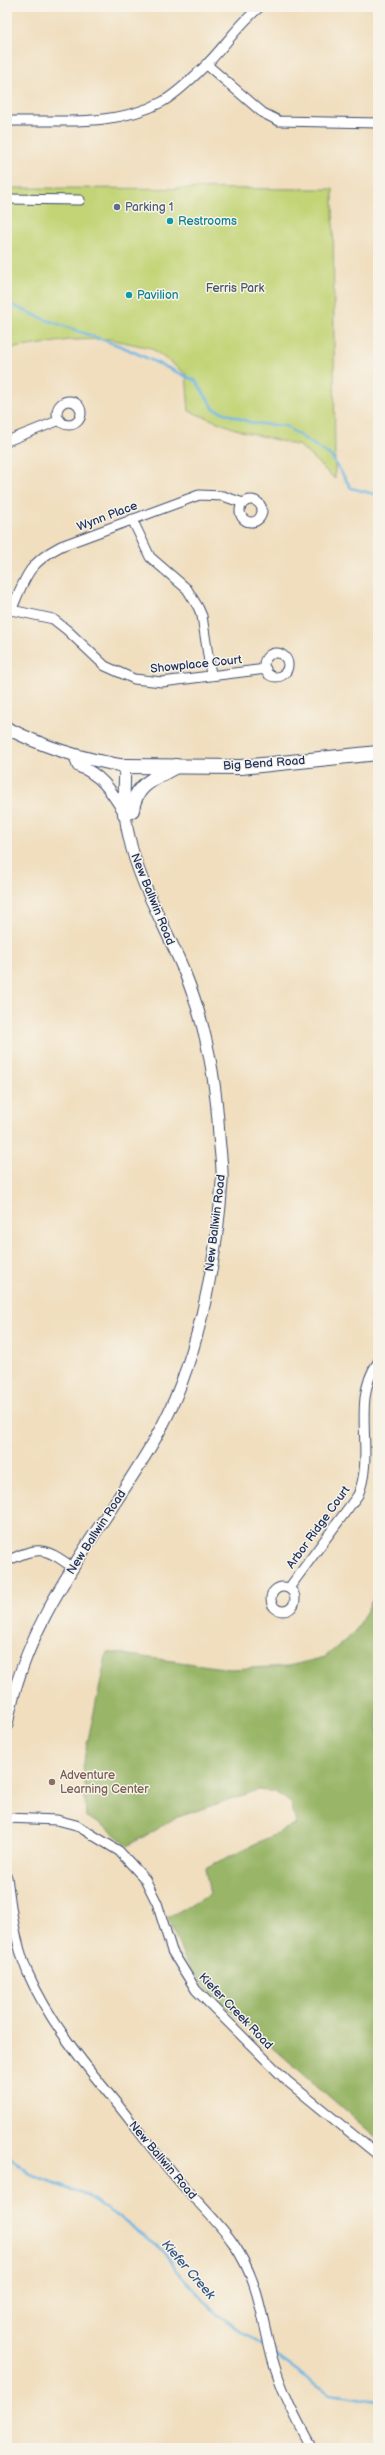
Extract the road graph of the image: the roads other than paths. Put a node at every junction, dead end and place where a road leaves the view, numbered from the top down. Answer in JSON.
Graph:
{"nodes":[{"id":1,"x":260,"y":7,"type":"edge"},
{"id":2,"x":206,"y":64,"type":"junction"},
{"id":3,"x":7,"y":121,"type":"edge"},
{"id":4,"x":378,"y":123,"type":"edge"},
{"id":5,"x":7,"y":199,"type":"edge"},
{"id":6,"x":80,"y":200,"type":"dead end"},
{"id":7,"x":60,"y":420,"type":"dead end"},
{"id":8,"x":7,"y":441,"type":"edge"},
{"id":9,"x":243,"y":503,"type":"dead end"},
{"id":10,"x":132,"y":519,"type":"junction"},
{"id":11,"x":9,"y":610,"type":"edge"},
{"id":12,"x":266,"y":669,"type":"dead end"},
{"id":13,"x":211,"y":675,"type":"junction"},
{"id":14,"x":7,"y":728,"type":"edge"},
{"id":15,"x":378,"y":753,"type":"edge"},
{"id":16,"x":75,"y":756,"type":"junction"},
{"id":17,"x":125,"y":766,"type":"junction"},
{"id":18,"x":176,"y":766,"type":"junction"},
{"id":19,"x":125,"y":814,"type":"junction"},
{"id":20,"x":378,"y":1362,"type":"edge"},
{"id":21,"x":7,"y":1561,"type":"edge"},
{"id":22,"x":72,"y":1567,"type":"junction"},
{"id":23,"x":289,"y":1588,"type":"dead end"},
{"id":24,"x":7,"y":1725,"type":"edge"},
{"id":25,"x":7,"y":1818,"type":"edge"},
{"id":26,"x":7,"y":1877,"type":"edge"},
{"id":27,"x":378,"y":2155,"type":"edge"},
{"id":28,"x":312,"y":2448,"type":"edge"}],
"edges":[{"from":1,"to":2,"type":"street"},
{"from":2,"to":3,"type":"street"},
{"from":2,"to":4,"type":"street"},
{"from":5,"to":6,"type":"street"},
{"from":7,"to":8,"type":"street"},
{"from":9,"to":10,"type":"street","name":"Wynn Place"},
{"from":10,"to":11,"type":"street","name":"Wynn Place"},
{"from":10,"to":13,"type":"street"},
{"from":11,"to":13,"type":"street","name":"Showplace Court"},
{"from":12,"to":13,"type":"street","name":"Showplace Court"},
{"from":14,"to":16,"type":"main road"},
{"from":15,"to":18,"type":"main road","name":"Big Bend Road"},
{"from":16,"to":17,"type":"main road"},
{"from":16,"to":19,"type":"street"},
{"from":17,"to":18,"type":"main road","name":"Big Bend Road"},
{"from":17,"to":19,"type":"street","name":"New Ballwin Road"},
{"from":18,"to":19,"type":"main road"},
{"from":19,"to":22,"type":"street","name":"New Ballwin Road"},
{"from":20,"to":23,"type":"street","name":"Arbor Ridge Court"},
{"from":21,"to":22,"type":"street"},
{"from":22,"to":24,"type":"street","name":"New Ballwin Road"},
{"from":25,"to":27,"type":"street","name":"Kiefer Creek Road"},
{"from":26,"to":28,"type":"street","name":"New Ballwin Road"}]}
